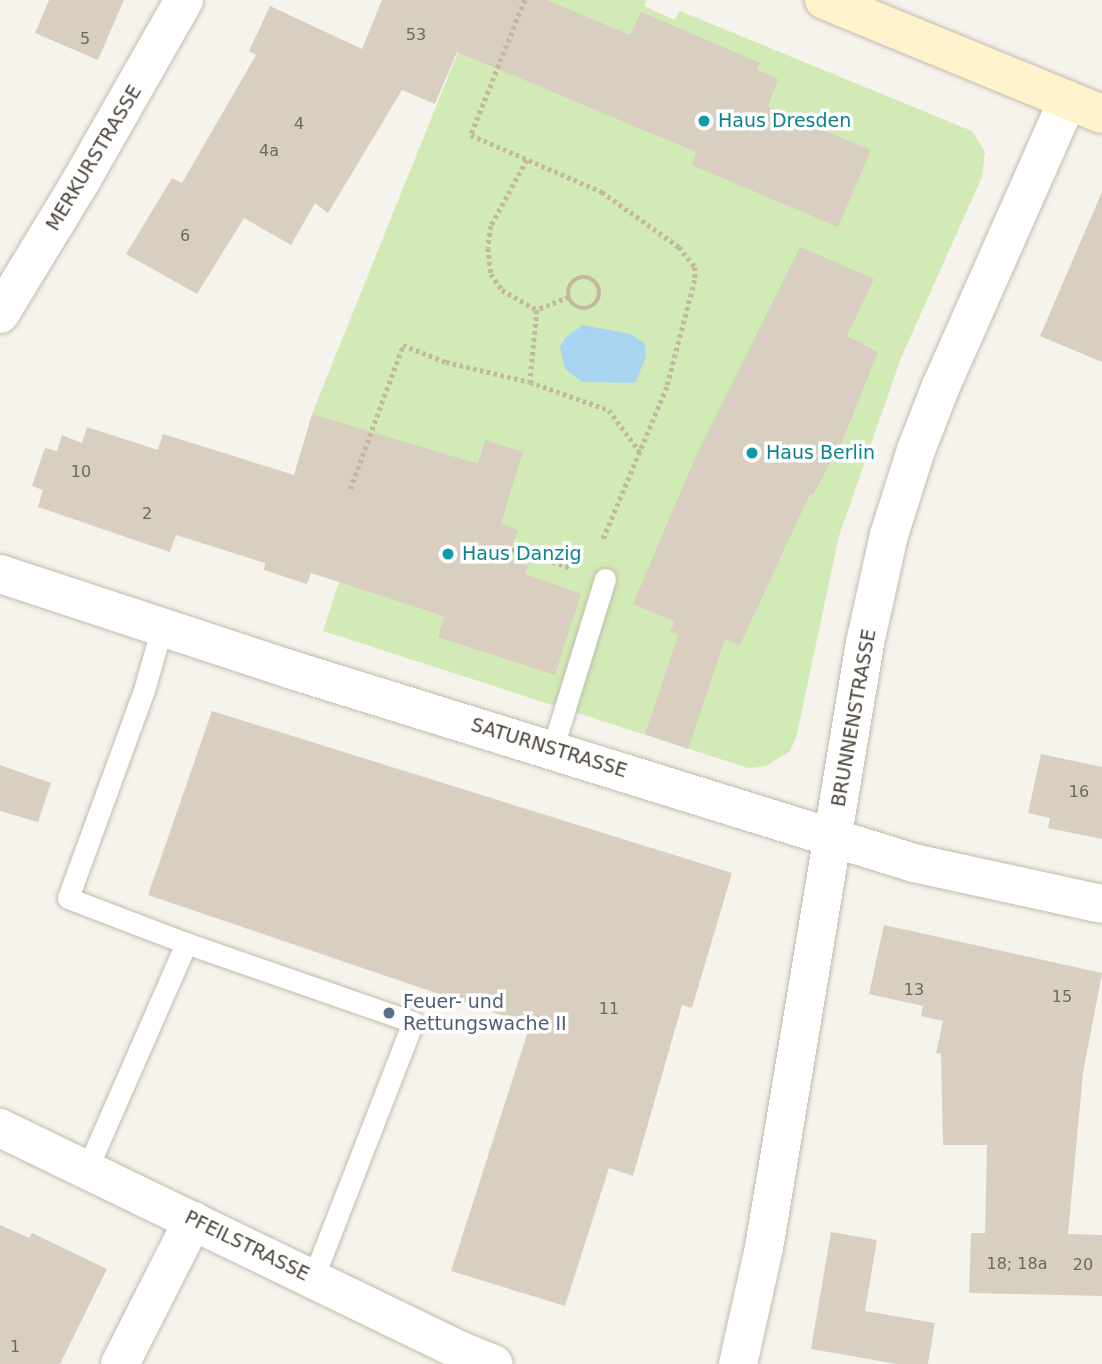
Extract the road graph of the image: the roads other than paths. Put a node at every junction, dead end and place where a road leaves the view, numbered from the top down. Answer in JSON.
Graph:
{"nodes":[{"id":1,"x":184,"y":0,"type":"edge"},
{"id":2,"x":824,"y":0,"type":"edge"},
{"id":3,"x":1085,"y":107,"type":"edge"},
{"id":4,"x":0,"y":314,"type":"edge"},
{"id":5,"x":0,"y":575,"type":"edge"},
{"id":6,"x":597,"y":577,"type":"road end"},
{"id":7,"x":163,"y":627,"type":"junction"},
{"id":8,"x":552,"y":750,"type":"junction"},
{"id":9,"x":834,"y":836,"type":"junction"},
{"id":10,"x":1102,"y":904,"type":"edge"},
{"id":11,"x":186,"y":943,"type":"junction"},
{"id":12,"x":0,"y":1128,"type":"edge"},
{"id":13,"x":87,"y":1169,"type":"junction"},
{"id":14,"x":193,"y":1220,"type":"junction"},
{"id":15,"x":313,"y":1279,"type":"junction"},
{"id":16,"x":120,"y":1364,"type":"edge"},
{"id":17,"x":494,"y":1364,"type":"edge"},
{"id":18,"x":738,"y":1364,"type":"edge"}],
"edges":[{"from":1,"to":4,"type":"street","name":"MERKURSTRASSE"},
{"from":2,"to":3,"type":"main road"},
{"from":3,"to":9,"type":"street","name":"BRUNNENSTRASSE"},
{"from":5,"to":7,"type":"street","name":"SATURNSTRASSE"},
{"from":6,"to":8,"type":"lane"},
{"from":7,"to":8,"type":"street","name":"SATURNSTRASSE"},
{"from":7,"to":11,"type":"lane"},
{"from":8,"to":9,"type":"street","name":"SATURNSTRASSE"},
{"from":9,"to":10,"type":"street","name":"SATURNSTRASSE"},
{"from":9,"to":18,"type":"street","name":"BRUNNENSTRASSE"},
{"from":11,"to":13,"type":"lane"},
{"from":11,"to":15,"type":"lane"},
{"from":12,"to":13,"type":"street","name":"PFEILSTRASSE"},
{"from":13,"to":14,"type":"street","name":"PFEILSTRASSE"},
{"from":14,"to":15,"type":"street","name":"PFEILSTRASSE"},
{"from":14,"to":16,"type":"street"},
{"from":15,"to":17,"type":"street","name":"PFEILSTRASSE"}]}
